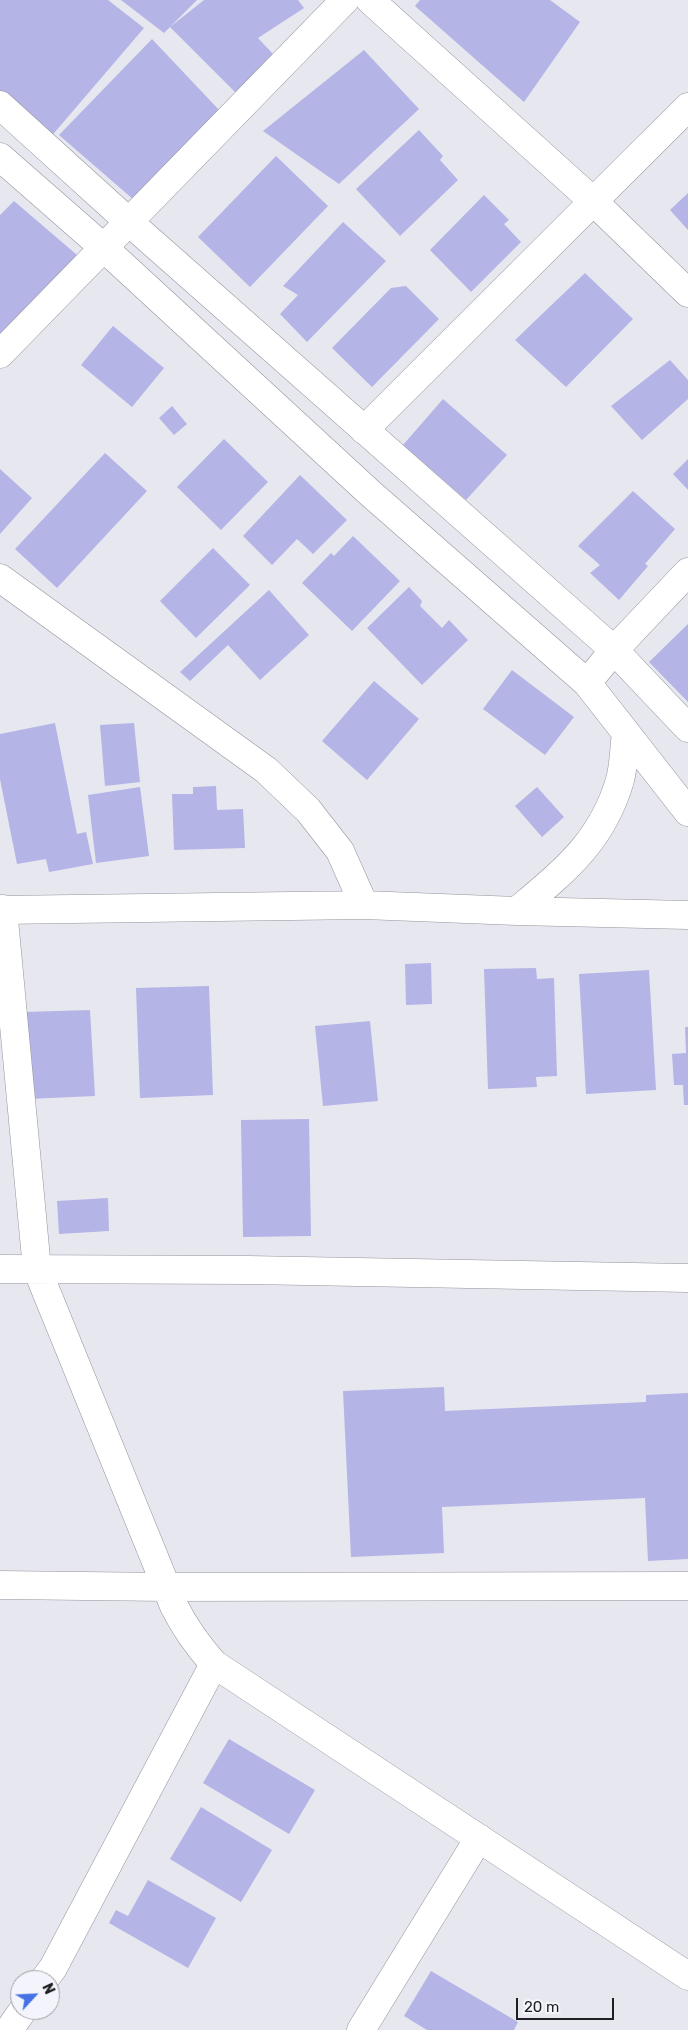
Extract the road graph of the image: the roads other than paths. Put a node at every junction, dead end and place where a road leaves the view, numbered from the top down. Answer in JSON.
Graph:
{"nodes":[{"id":1,"x":345,"y":0,"type":"edge"},
{"id":2,"x":370,"y":0,"type":"edge"},
{"id":3,"x":0,"y":105,"type":"edge"},
{"id":4,"x":688,"y":107,"type":"edge"},
{"id":5,"x":0,"y":157,"type":"edge"},
{"id":6,"x":594,"y":202,"type":"junction"},
{"id":7,"x":129,"y":222,"type":"junction"},
{"id":8,"x":104,"y":248,"type":"junction"},
{"id":9,"x":688,"y":293,"type":"edge"},
{"id":10,"x":0,"y":354,"type":"edge"},
{"id":11,"x":364,"y":430,"type":"junction"},
{"id":12,"x":688,"y":572,"type":"edge"},
{"id":13,"x":0,"y":578,"type":"edge"},
{"id":14,"x":614,"y":650,"type":"junction"},
{"id":15,"x":587,"y":683,"type":"junction"},
{"id":16,"x":688,"y":728,"type":"edge"},
{"id":17,"x":626,"y":734,"type":"junction"},
{"id":18,"x":688,"y":812,"type":"edge"},
{"id":19,"x":364,"y":905,"type":"junction"},
{"id":20,"x":1,"y":909,"type":"edge"},
{"id":21,"x":517,"y":911,"type":"junction"},
{"id":22,"x":688,"y":915,"type":"edge"},
{"id":23,"x":0,"y":1269,"type":"edge"},
{"id":24,"x":37,"y":1269,"type":"junction"},
{"id":25,"x":688,"y":1278,"type":"edge"},
{"id":26,"x":0,"y":1585,"type":"edge"},
{"id":27,"x":688,"y":1586,"type":"edge"},
{"id":28,"x":167,"y":1587,"type":"junction"},
{"id":29,"x":214,"y":1664,"type":"junction"},
{"id":30,"x":479,"y":1838,"type":"junction"},
{"id":31,"x":50,"y":1970,"type":"edge"},
{"id":32,"x":688,"y":1976,"type":"edge"},
{"id":33,"x":361,"y":2030,"type":"edge"}],
"edges":[{"from":1,"to":7,"type":"street"},
{"from":2,"to":6,"type":"street"},
{"from":3,"to":7,"type":"street"},
{"from":4,"to":6,"type":"street"},
{"from":5,"to":8,"type":"street"},
{"from":6,"to":9,"type":"street"},
{"from":6,"to":11,"type":"street"},
{"from":7,"to":8,"type":"street"},
{"from":7,"to":11,"type":"street"},
{"from":8,"to":10,"type":"street"},
{"from":8,"to":15,"type":"street"},
{"from":11,"to":14,"type":"street"},
{"from":12,"to":14,"type":"street"},
{"from":13,"to":19,"type":"street"},
{"from":14,"to":15,"type":"street"},
{"from":14,"to":16,"type":"street"},
{"from":15,"to":17,"type":"street"},
{"from":17,"to":18,"type":"street"},
{"from":17,"to":21,"type":"street"},
{"from":19,"to":20,"type":"street"},
{"from":19,"to":21,"type":"street"},
{"from":20,"to":24,"type":"street"},
{"from":21,"to":22,"type":"street"},
{"from":23,"to":24,"type":"street"},
{"from":24,"to":25,"type":"street"},
{"from":24,"to":28,"type":"street"},
{"from":26,"to":28,"type":"street"},
{"from":27,"to":28,"type":"street"},
{"from":28,"to":29,"type":"street"},
{"from":29,"to":30,"type":"street"},
{"from":29,"to":31,"type":"street"},
{"from":30,"to":32,"type":"street"},
{"from":30,"to":33,"type":"street"}]}
